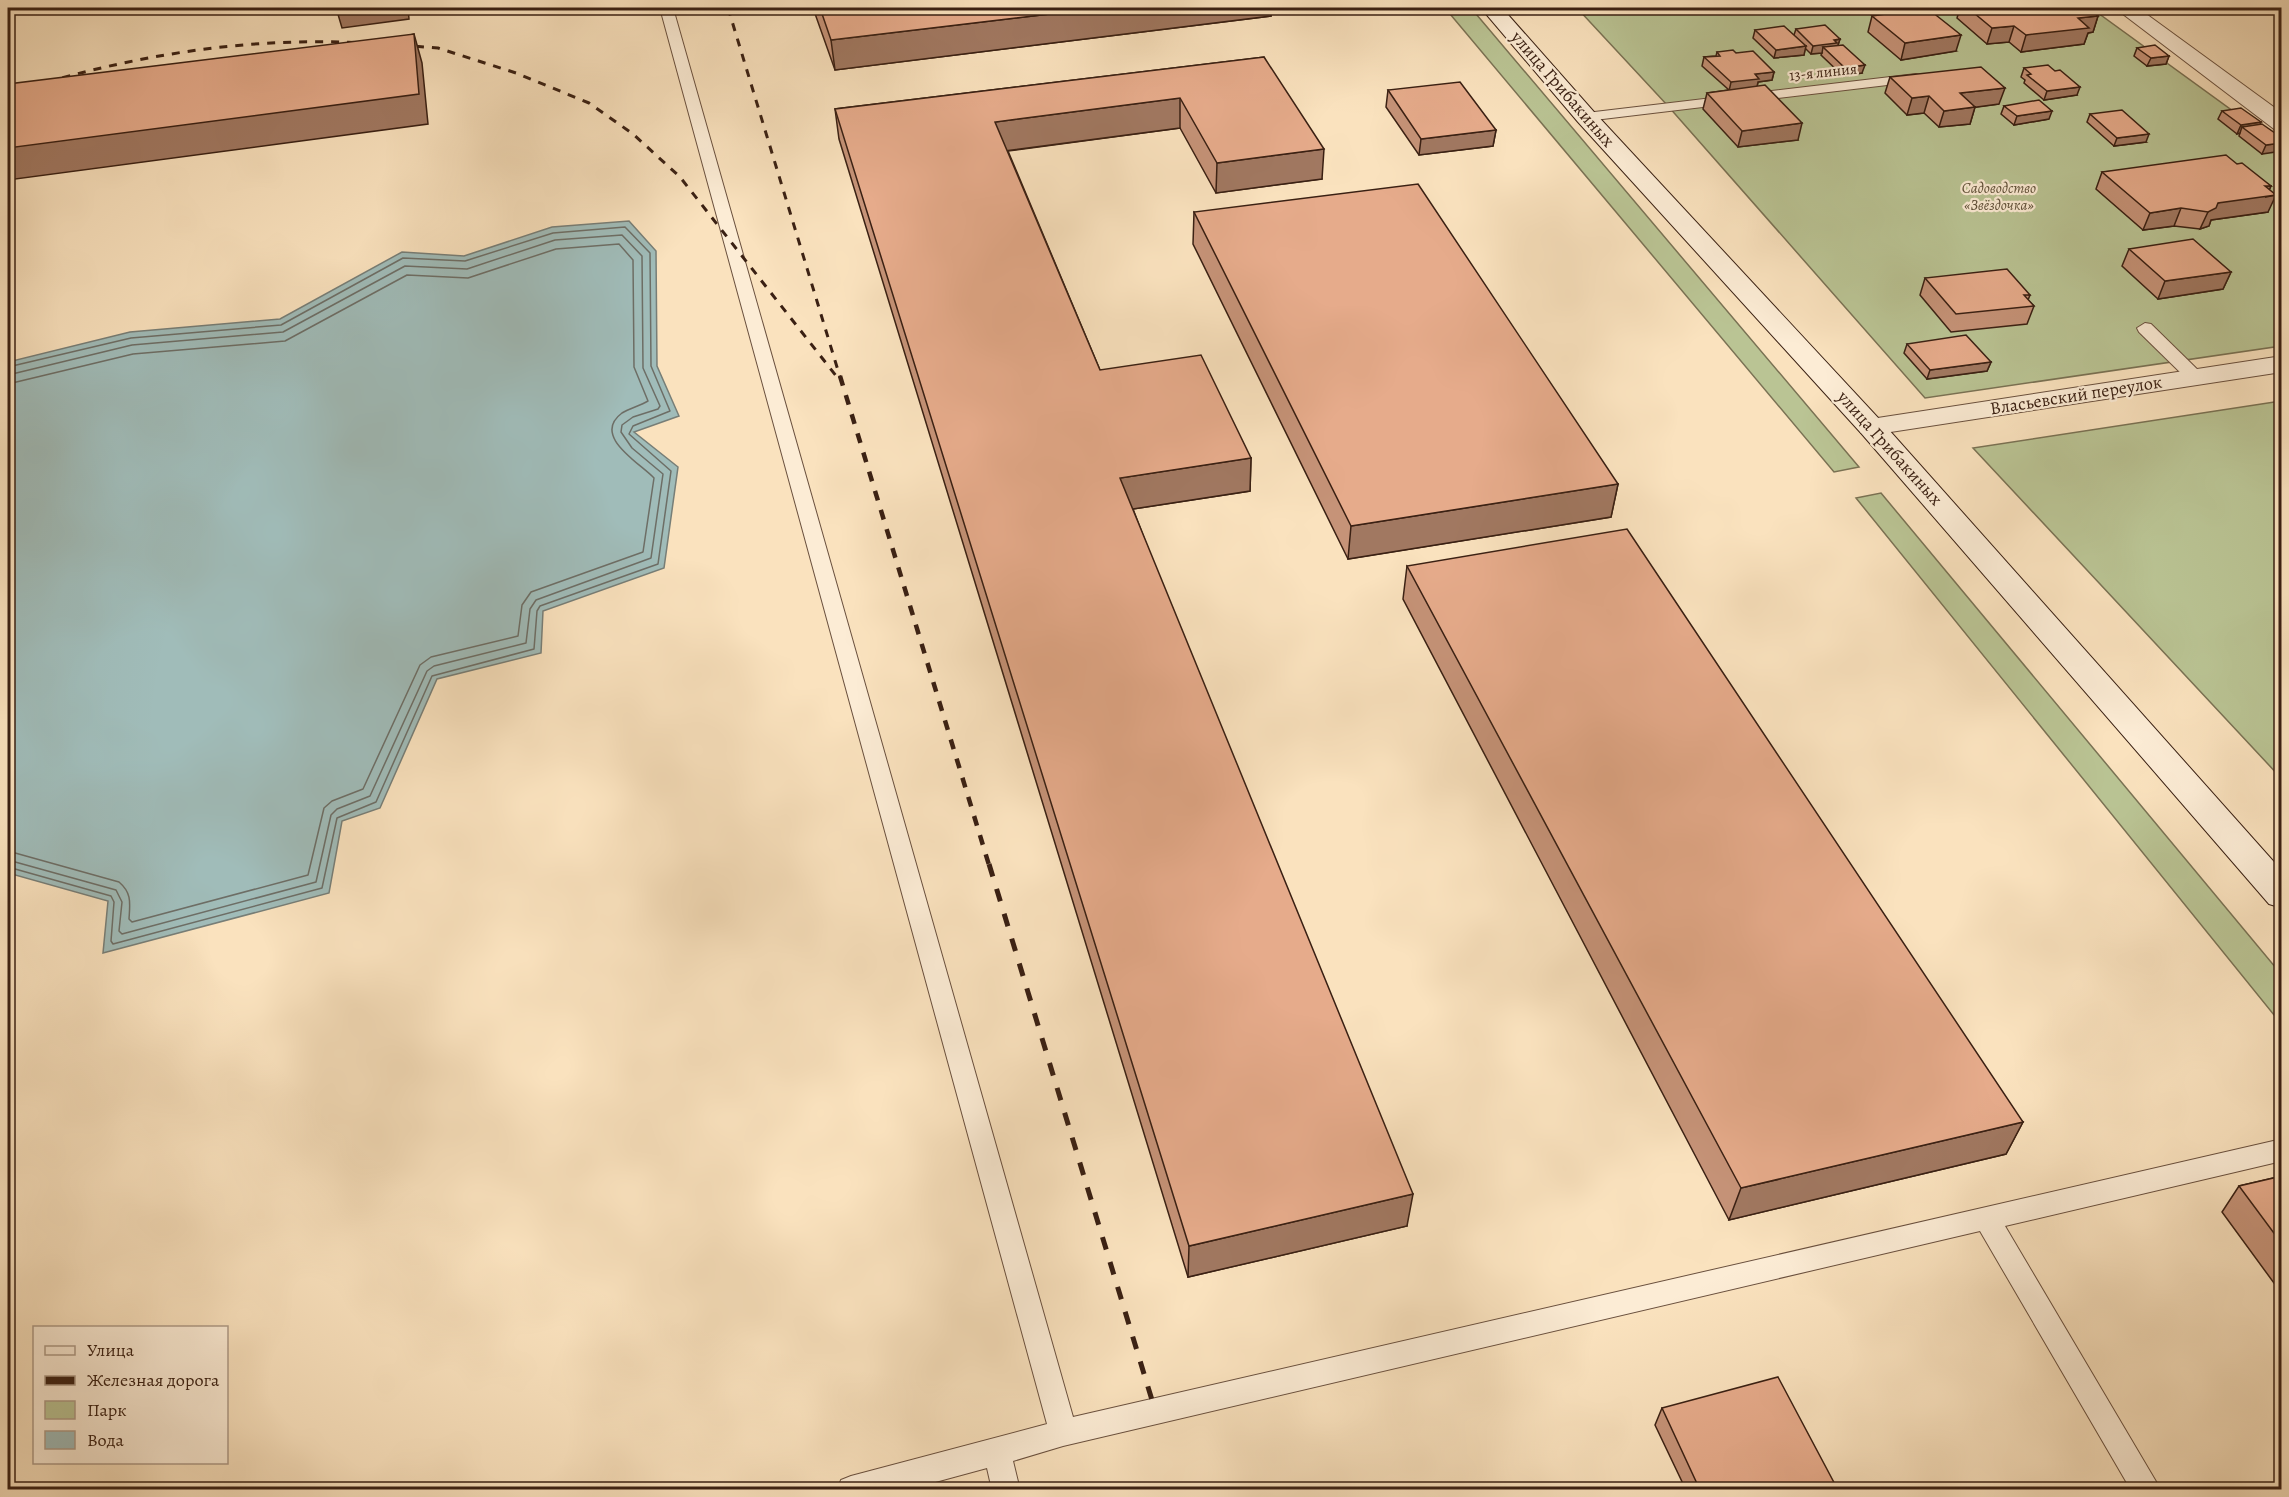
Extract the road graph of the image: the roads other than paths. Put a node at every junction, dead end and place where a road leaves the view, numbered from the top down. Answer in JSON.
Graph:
{"nodes":[{"id":1,"x":666,"y":8,"type":"edge"},
{"id":2,"x":1491,"y":8,"type":"edge"},
{"id":3,"x":2125,"y":8,"type":"edge"},
{"id":4,"x":1935,"y":76,"type":"edge"},
{"id":5,"x":1586,"y":117,"type":"junction"},
{"id":6,"x":2282,"y":124,"type":"edge"},
{"id":7,"x":2145,"y":328,"type":"dead end"},
{"id":8,"x":2282,"y":364,"type":"edge"},
{"id":9,"x":2195,"y":377,"type":"junction"},
{"id":10,"x":1871,"y":426,"type":"junction"},
{"id":11,"x":2282,"y":895,"type":"edge"},
{"id":12,"x":2282,"y":1150,"type":"edge"},
{"id":13,"x":1986,"y":1218,"type":"junction"},
{"id":14,"x":1063,"y":1433,"type":"junction"},
{"id":15,"x":997,"y":1452,"type":"junction"},
{"id":16,"x":851,"y":1490,"type":"edge"},
{"id":17,"x":1006,"y":1490,"type":"edge"},
{"id":18,"x":2146,"y":1490,"type":"edge"}],
"edges":[{"from":1,"to":14,"type":"lane"},
{"from":2,"to":5,"type":"street","name":"улица Грибакиных"},
{"from":3,"to":6,"type":"street"},
{"from":4,"to":5,"type":"lane","name":"13-я линия"},
{"from":5,"to":10,"type":"street","name":"улица Грибакиных"},
{"from":7,"to":9,"type":"lane"},
{"from":8,"to":9,"type":"street","name":"Власьевский переулок"},
{"from":9,"to":10,"type":"street","name":"Власьевский переулок"},
{"from":10,"to":11,"type":"street","name":"улица Грибакиных"},
{"from":12,"to":13,"type":"lane"},
{"from":13,"to":14,"type":"lane"},
{"from":13,"to":18,"type":"lane"},
{"from":14,"to":15,"type":"lane"},
{"from":15,"to":16,"type":"lane"},
{"from":15,"to":17,"type":"lane"}]}
